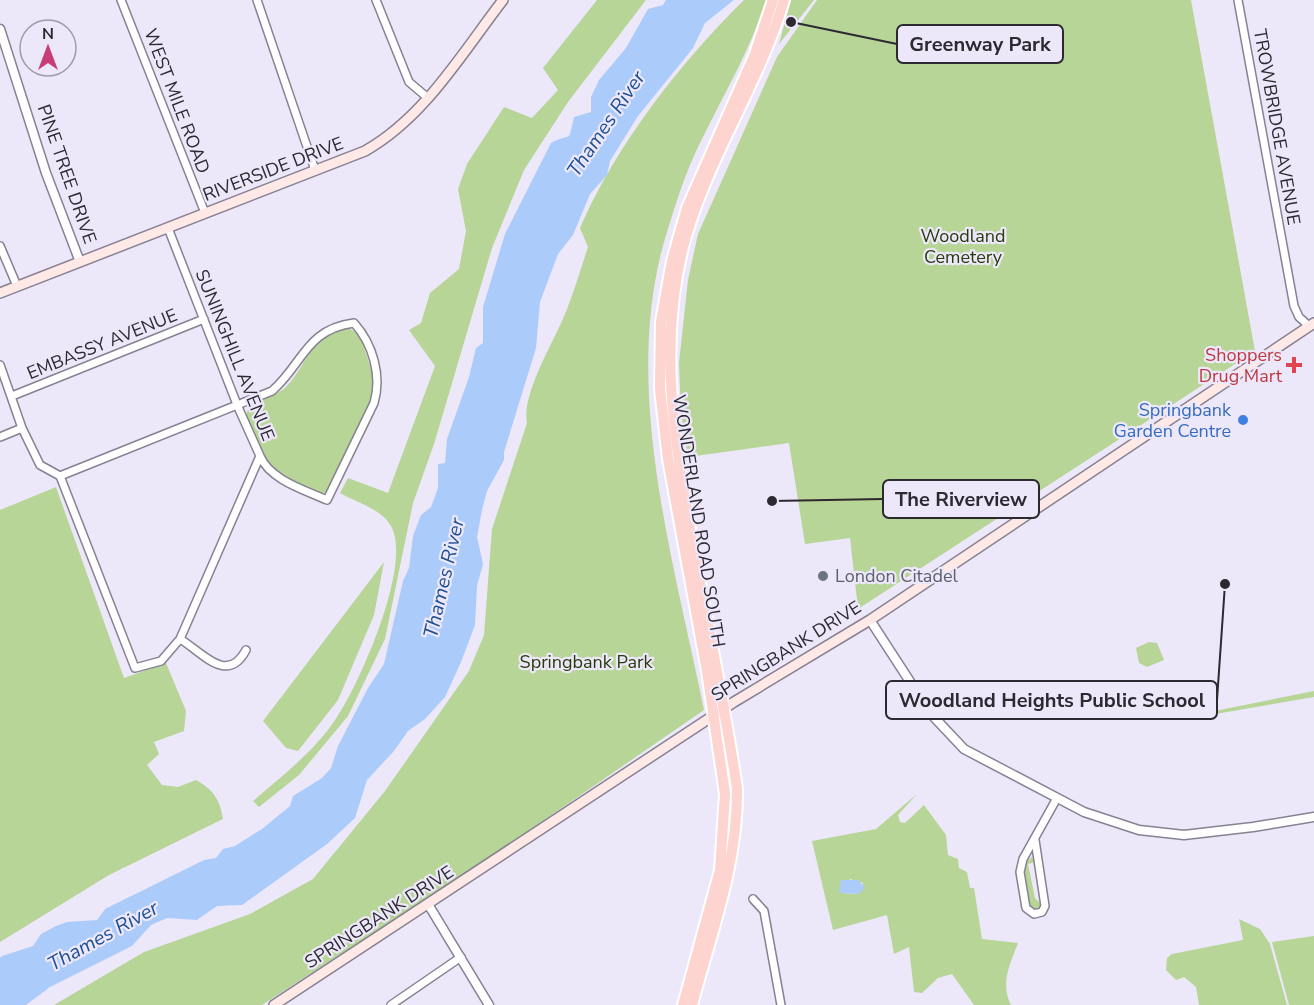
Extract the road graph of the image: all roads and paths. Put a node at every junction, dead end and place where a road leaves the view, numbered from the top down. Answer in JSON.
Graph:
{"nodes":[{"id":1,"x":121,"y":0,"type":"edge"},
{"id":2,"x":257,"y":0,"type":"edge"},
{"id":3,"x":375,"y":0,"type":"edge"},
{"id":4,"x":503,"y":0,"type":"edge"},
{"id":5,"x":773,"y":0,"type":"edge"},
{"id":6,"x":784,"y":0,"type":"edge"},
{"id":7,"x":1238,"y":0,"type":"edge"},
{"id":8,"x":773,"y":21,"type":"junction"},
{"id":9,"x":0,"y":29,"type":"edge"},
{"id":10,"x":428,"y":98,"type":"junction"},
{"id":11,"x":315,"y":170,"type":"junction"},
{"id":12,"x":205,"y":213,"type":"junction"},
{"id":13,"x":168,"y":228,"type":"junction"},
{"id":14,"x":0,"y":246,"type":"edge"},
{"id":15,"x":80,"y":262,"type":"junction"},
{"id":16,"x":17,"y":286,"type":"junction"},
{"id":17,"x":0,"y":293,"type":"edge"},
{"id":18,"x":204,"y":319,"type":"junction"},
{"id":19,"x":1312,"y":324,"type":"edge"},
{"id":20,"x":0,"y":365,"type":"edge"},
{"id":21,"x":12,"y":396,"type":"junction"},
{"id":22,"x":237,"y":407,"type":"junction"},
{"id":23,"x":22,"y":428,"type":"junction"},
{"id":24,"x":0,"y":437,"type":"edge"},
{"id":25,"x":260,"y":456,"type":"junction"},
{"id":26,"x":60,"y":476,"type":"junction"},
{"id":27,"x":870,"y":620,"type":"junction"},
{"id":28,"x":180,"y":639,"type":"junction"},
{"id":29,"x":246,"y":650,"type":"dead end"},
{"id":30,"x":724,"y":708,"type":"junction"},
{"id":31,"x":714,"y":715,"type":"junction"},
{"id":32,"x":1057,"y":798,"type":"junction"},
{"id":33,"x":1314,"y":817,"type":"edge"},
{"id":34,"x":1035,"y":840,"type":"junction"},
{"id":35,"x":753,"y":899,"type":"dead end"},
{"id":36,"x":428,"y":904,"type":"junction"},
{"id":37,"x":462,"y":957,"type":"junction"},
{"id":38,"x":274,"y":1005,"type":"edge"},
{"id":39,"x":391,"y":1005,"type":"edge"},
{"id":40,"x":489,"y":1005,"type":"edge"},
{"id":41,"x":683,"y":1005,"type":"edge"},
{"id":42,"x":692,"y":1005,"type":"edge"},
{"id":43,"x":781,"y":1005,"type":"edge"}],
"edges":[{"from":1,"to":12,"type":"street","name":"WEST MILE ROAD"},
{"from":2,"to":11,"type":"street"},
{"from":3,"to":10,"type":"street"},
{"from":4,"to":10,"type":"main road","name":"RIVERSIDE DRIVE"},
{"from":5,"to":8,"type":"main road"},
{"from":6,"to":8,"type":"main road"},
{"from":7,"to":19,"type":"street","name":"TROWBRIDGE AVENUE"},
{"from":8,"to":30,"type":"main road","name":"WONDERLAND ROAD SOUTH"},
{"from":8,"to":31,"type":"main road","name":"WONDERLAND ROAD SOUTH"},
{"from":9,"to":15,"type":"street","name":"PINE TREE DRIVE"},
{"from":10,"to":11,"type":"main road","name":"RIVERSIDE DRIVE"},
{"from":11,"to":12,"type":"main road","name":"RIVERSIDE DRIVE"},
{"from":12,"to":13,"type":"main road","name":"RIVERSIDE DRIVE"},
{"from":13,"to":15,"type":"main road","name":"RIVERSIDE DRIVE"},
{"from":13,"to":18,"type":"street","name":"SUNINGHILL AVENUE"},
{"from":14,"to":16,"type":"street"},
{"from":15,"to":16,"type":"main road","name":"RIVERSIDE DRIVE"},
{"from":16,"to":17,"type":"main road","name":"RIVERSIDE DRIVE"},
{"from":18,"to":21,"type":"street","name":"EMBASSY AVENUE"},
{"from":18,"to":22,"type":"street","name":"SUNINGHILL AVENUE"},
{"from":19,"to":27,"type":"main road","name":"SPRINGBANK DRIVE"},
{"from":20,"to":21,"type":"street"},
{"from":21,"to":23,"type":"street"},
{"from":22,"to":25,"type":"street","name":"SUNINGHILL AVENUE"},
{"from":22,"to":25,"type":"street"},
{"from":22,"to":26,"type":"street"},
{"from":23,"to":24,"type":"street"},
{"from":23,"to":26,"type":"street"},
{"from":25,"to":28,"type":"street","name":"SUNINGHILL AVENUE"},
{"from":26,"to":28,"type":"street","name":"SUNINGHILL AVENUE"},
{"from":27,"to":30,"type":"main road","name":"SPRINGBANK DRIVE"},
{"from":27,"to":32,"type":"street"},
{"from":28,"to":29,"type":"street"},
{"from":30,"to":31,"type":"main road","name":"SPRINGBANK DRIVE"},
{"from":30,"to":42,"type":"main road","name":"WONDERLAND ROAD SOUTH"},
{"from":31,"to":36,"type":"main road","name":"SPRINGBANK DRIVE"},
{"from":31,"to":41,"type":"main road","name":"WONDERLAND ROAD SOUTH"},
{"from":32,"to":33,"type":"street"},
{"from":32,"to":34,"type":"street"},
{"from":34,"to":34,"type":"street"},
{"from":35,"to":43,"type":"street"},
{"from":36,"to":37,"type":"street"},
{"from":36,"to":38,"type":"main road","name":"SPRINGBANK DRIVE"},
{"from":37,"to":39,"type":"street"},
{"from":37,"to":40,"type":"street"}]}
